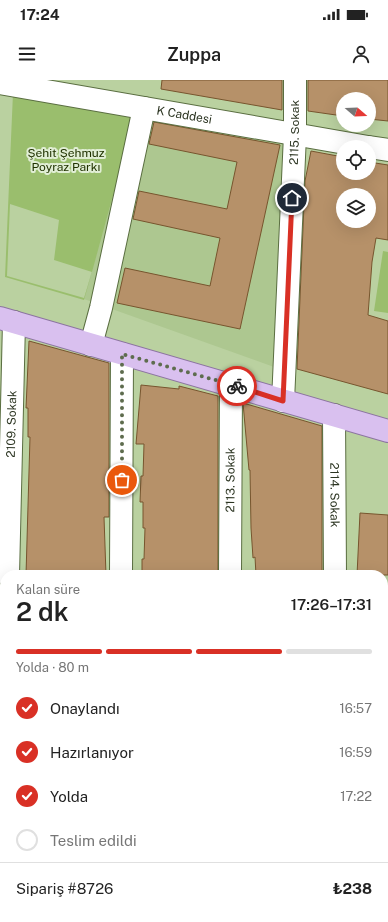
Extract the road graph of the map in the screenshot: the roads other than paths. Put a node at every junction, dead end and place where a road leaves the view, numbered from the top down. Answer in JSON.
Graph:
{"nodes":[{"id":1,"x":295,"y":80,"type":"edge"},
{"id":2,"x":0,"y":83,"type":"edge"},
{"id":3,"x":144,"y":108,"type":"junction"},
{"id":4,"x":295,"y":135,"type":"junction"},
{"id":5,"x":336,"y":142,"type":"edge"},
{"id":6,"x":376,"y":148,"type":"edge"},
{"id":7,"x":388,"y":150,"type":"edge"},
{"id":8,"x":7,"y":320,"type":"edge"},
{"id":9,"x":91,"y":345,"type":"junction"},
{"id":10,"x":122,"y":354,"type":"junction"},
{"id":11,"x":231,"y":384,"type":"junction"},
{"id":12,"x":283,"y":401,"type":"junction"},
{"id":13,"x":334,"y":415,"type":"junction"},
{"id":14,"x":388,"y":431,"type":"edge"},
{"id":15,"x":8,"y":570,"type":"edge"},
{"id":16,"x":121,"y":570,"type":"edge"},
{"id":17,"x":230,"y":570,"type":"edge"},
{"id":18,"x":335,"y":570,"type":"edge"}],
"edges":[{"from":1,"to":4,"type":"street","name":"2115. Sokak"},
{"from":2,"to":3,"type":"street","name":"K Caddesi"},
{"from":3,"to":4,"type":"street","name":"K Caddesi"},
{"from":3,"to":9,"type":"street"},
{"from":4,"to":5,"type":"street","name":"K Caddesi"},
{"from":4,"to":12,"type":"street","name":"2115. Sokak"},
{"from":6,"to":7,"type":"street","name":"K Caddesi"},
{"from":8,"to":9,"type":"main road"},
{"from":8,"to":15,"type":"street","name":"2109. Sokak"},
{"from":9,"to":10,"type":"main road"},
{"from":10,"to":11,"type":"main road"},
{"from":10,"to":16,"type":"street"},
{"from":11,"to":12,"type":"main road"},
{"from":11,"to":17,"type":"street","name":"2113. Sokak"},
{"from":12,"to":13,"type":"main road"},
{"from":13,"to":14,"type":"main road"},
{"from":13,"to":18,"type":"street","name":"2114. Sokak"}]}
